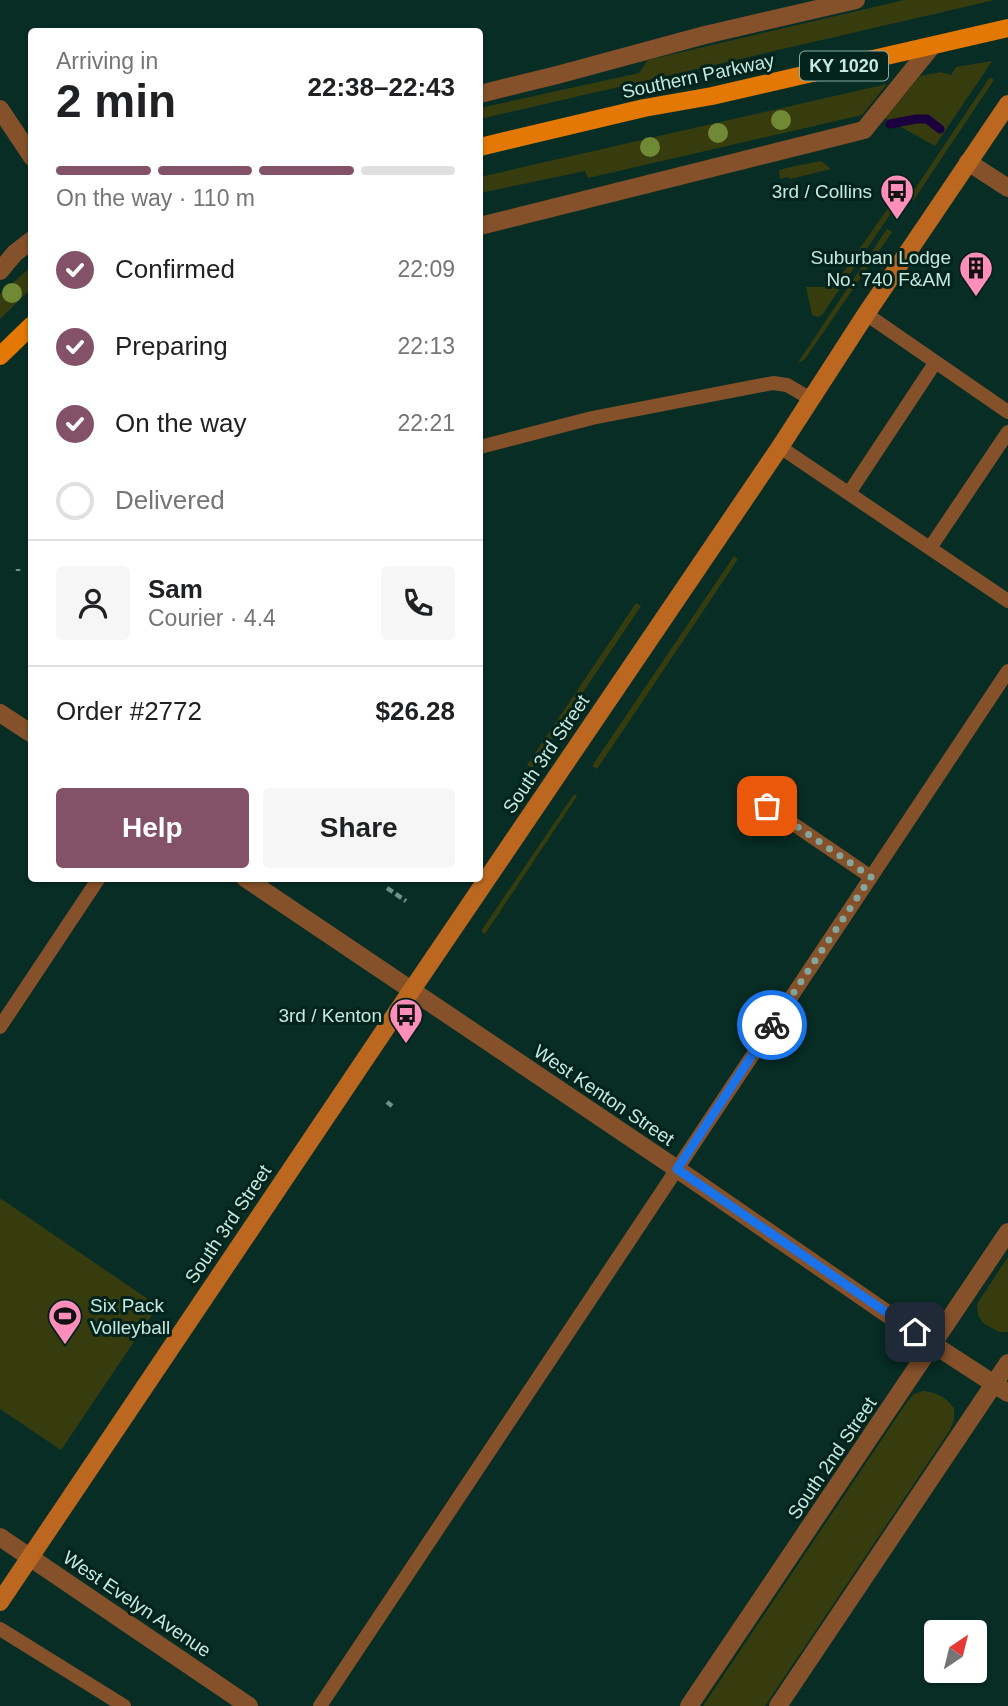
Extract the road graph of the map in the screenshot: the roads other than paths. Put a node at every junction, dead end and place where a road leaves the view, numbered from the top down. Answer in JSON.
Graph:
{"nodes":[{"id":1,"x":856,"y":0,"type":"edge"},
{"id":2,"x":1008,"y":28,"type":"edge"},
{"id":3,"x":932,"y":46,"type":"junction"},
{"id":4,"x":483,"y":93,"type":"edge"},
{"id":5,"x":1008,"y":104,"type":"edge"},
{"id":6,"x":0,"y":109,"type":"edge"},
{"id":7,"x":483,"y":146,"type":"edge"},
{"id":8,"x":28,"y":152,"type":"edge"},
{"id":9,"x":968,"y":162,"type":"junction"},
{"id":10,"x":1008,"y":188,"type":"edge"},
{"id":11,"x":483,"y":225,"type":"edge"},
{"id":12,"x":28,"y":243,"type":"edge"},
{"id":13,"x":0,"y":271,"type":"edge"},
{"id":14,"x":866,"y":314,"type":"junction"},
{"id":15,"x":28,"y":329,"type":"edge"},
{"id":16,"x":0,"y":356,"type":"edge"},
{"id":17,"x":935,"y":363,"type":"junction"},
{"id":18,"x":811,"y":399,"type":"junction"},
{"id":19,"x":1008,"y":412,"type":"edge"},
{"id":20,"x":1008,"y":432,"type":"edge"},
{"id":21,"x":483,"y":446,"type":"edge"},
{"id":22,"x":780,"y":447,"type":"junction"},
{"id":23,"x":849,"y":494,"type":"junction"},
{"id":24,"x":930,"y":548,"type":"junction"},
{"id":25,"x":1008,"y":601,"type":"edge"},
{"id":26,"x":1008,"y":671,"type":"edge"},
{"id":27,"x":0,"y":713,"type":"edge"},
{"id":28,"x":28,"y":731,"type":"edge"},
{"id":29,"x":767,"y":806,"type":"dead end"},
{"id":30,"x":871,"y":877,"type":"junction"},
{"id":31,"x":96,"y":882,"type":"edge"},
{"id":32,"x":252,"y":882,"type":"edge"},
{"id":33,"x":411,"y":990,"type":"junction"},
{"id":34,"x":0,"y":1027,"type":"edge"},
{"id":35,"x":677,"y":1169,"type":"junction"},
{"id":36,"x":1008,"y":1232,"type":"edge"},
{"id":37,"x":934,"y":1344,"type":"junction"},
{"id":38,"x":1008,"y":1363,"type":"edge"},
{"id":39,"x":1001,"y":1389,"type":"edge"},
{"id":40,"x":0,"y":1537,"type":"edge"},
{"id":41,"x":30,"y":1557,"type":"junction"},
{"id":42,"x":0,"y":1602,"type":"edge"},
{"id":43,"x":0,"y":1629,"type":"edge"},
{"id":44,"x":124,"y":1706,"type":"edge"},
{"id":45,"x":249,"y":1706,"type":"edge"},
{"id":46,"x":320,"y":1706,"type":"edge"},
{"id":47,"x":689,"y":1706,"type":"edge"},
{"id":48,"x":778,"y":1706,"type":"edge"}],
"edges":[{"from":1,"to":4,"type":"street"},
{"from":2,"to":3,"type":"main road","name":"Southern Parkway","number":"KY 1020"},
{"from":3,"to":7,"type":"main road","name":"Southern Parkway","number":"KY 1020"},
{"from":3,"to":11,"type":"street"},
{"from":5,"to":9,"type":"main road","name":"South 3rd Street"},
{"from":6,"to":8,"type":"street"},
{"from":9,"to":10,"type":"street"},
{"from":9,"to":14,"type":"main road","name":"South 3rd Street"},
{"from":12,"to":13,"type":"street"},
{"from":14,"to":17,"type":"lane"},
{"from":14,"to":18,"type":"main road","name":"South 3rd Street"},
{"from":15,"to":16,"type":"main road"},
{"from":17,"to":19,"type":"lane"},
{"from":17,"to":23,"type":"lane"},
{"from":18,"to":21,"type":"lane"},
{"from":18,"to":22,"type":"main road","name":"South 3rd Street"},
{"from":20,"to":24,"type":"lane"},
{"from":22,"to":23,"type":"lane"},
{"from":22,"to":33,"type":"main road","name":"South 3rd Street"},
{"from":23,"to":24,"type":"lane"},
{"from":24,"to":25,"type":"lane"},
{"from":26,"to":30,"type":"lane"},
{"from":27,"to":28,"type":"street"},
{"from":29,"to":30,"type":"lane"},
{"from":30,"to":35,"type":"lane"},
{"from":31,"to":34,"type":"lane"},
{"from":32,"to":33,"type":"street","name":"West Kenton Street"},
{"from":33,"to":35,"type":"street","name":"West Kenton Street"},
{"from":33,"to":41,"type":"main road","name":"South 3rd Street"},
{"from":35,"to":37,"type":"street","name":"West Kenton Street"},
{"from":35,"to":46,"type":"lane"},
{"from":36,"to":37,"type":"street","name":"South 2nd Street"},
{"from":37,"to":39,"type":"street","name":"West Kenton Street"},
{"from":37,"to":47,"type":"street","name":"South 2nd Street"},
{"from":38,"to":39,"type":"street"},
{"from":39,"to":48,"type":"street"},
{"from":40,"to":41,"type":"street","name":"West Evelyn Avenue"},
{"from":41,"to":42,"type":"main road","name":"South 3rd Street"},
{"from":41,"to":45,"type":"street","name":"West Evelyn Avenue"},
{"from":43,"to":44,"type":"lane"}]}
